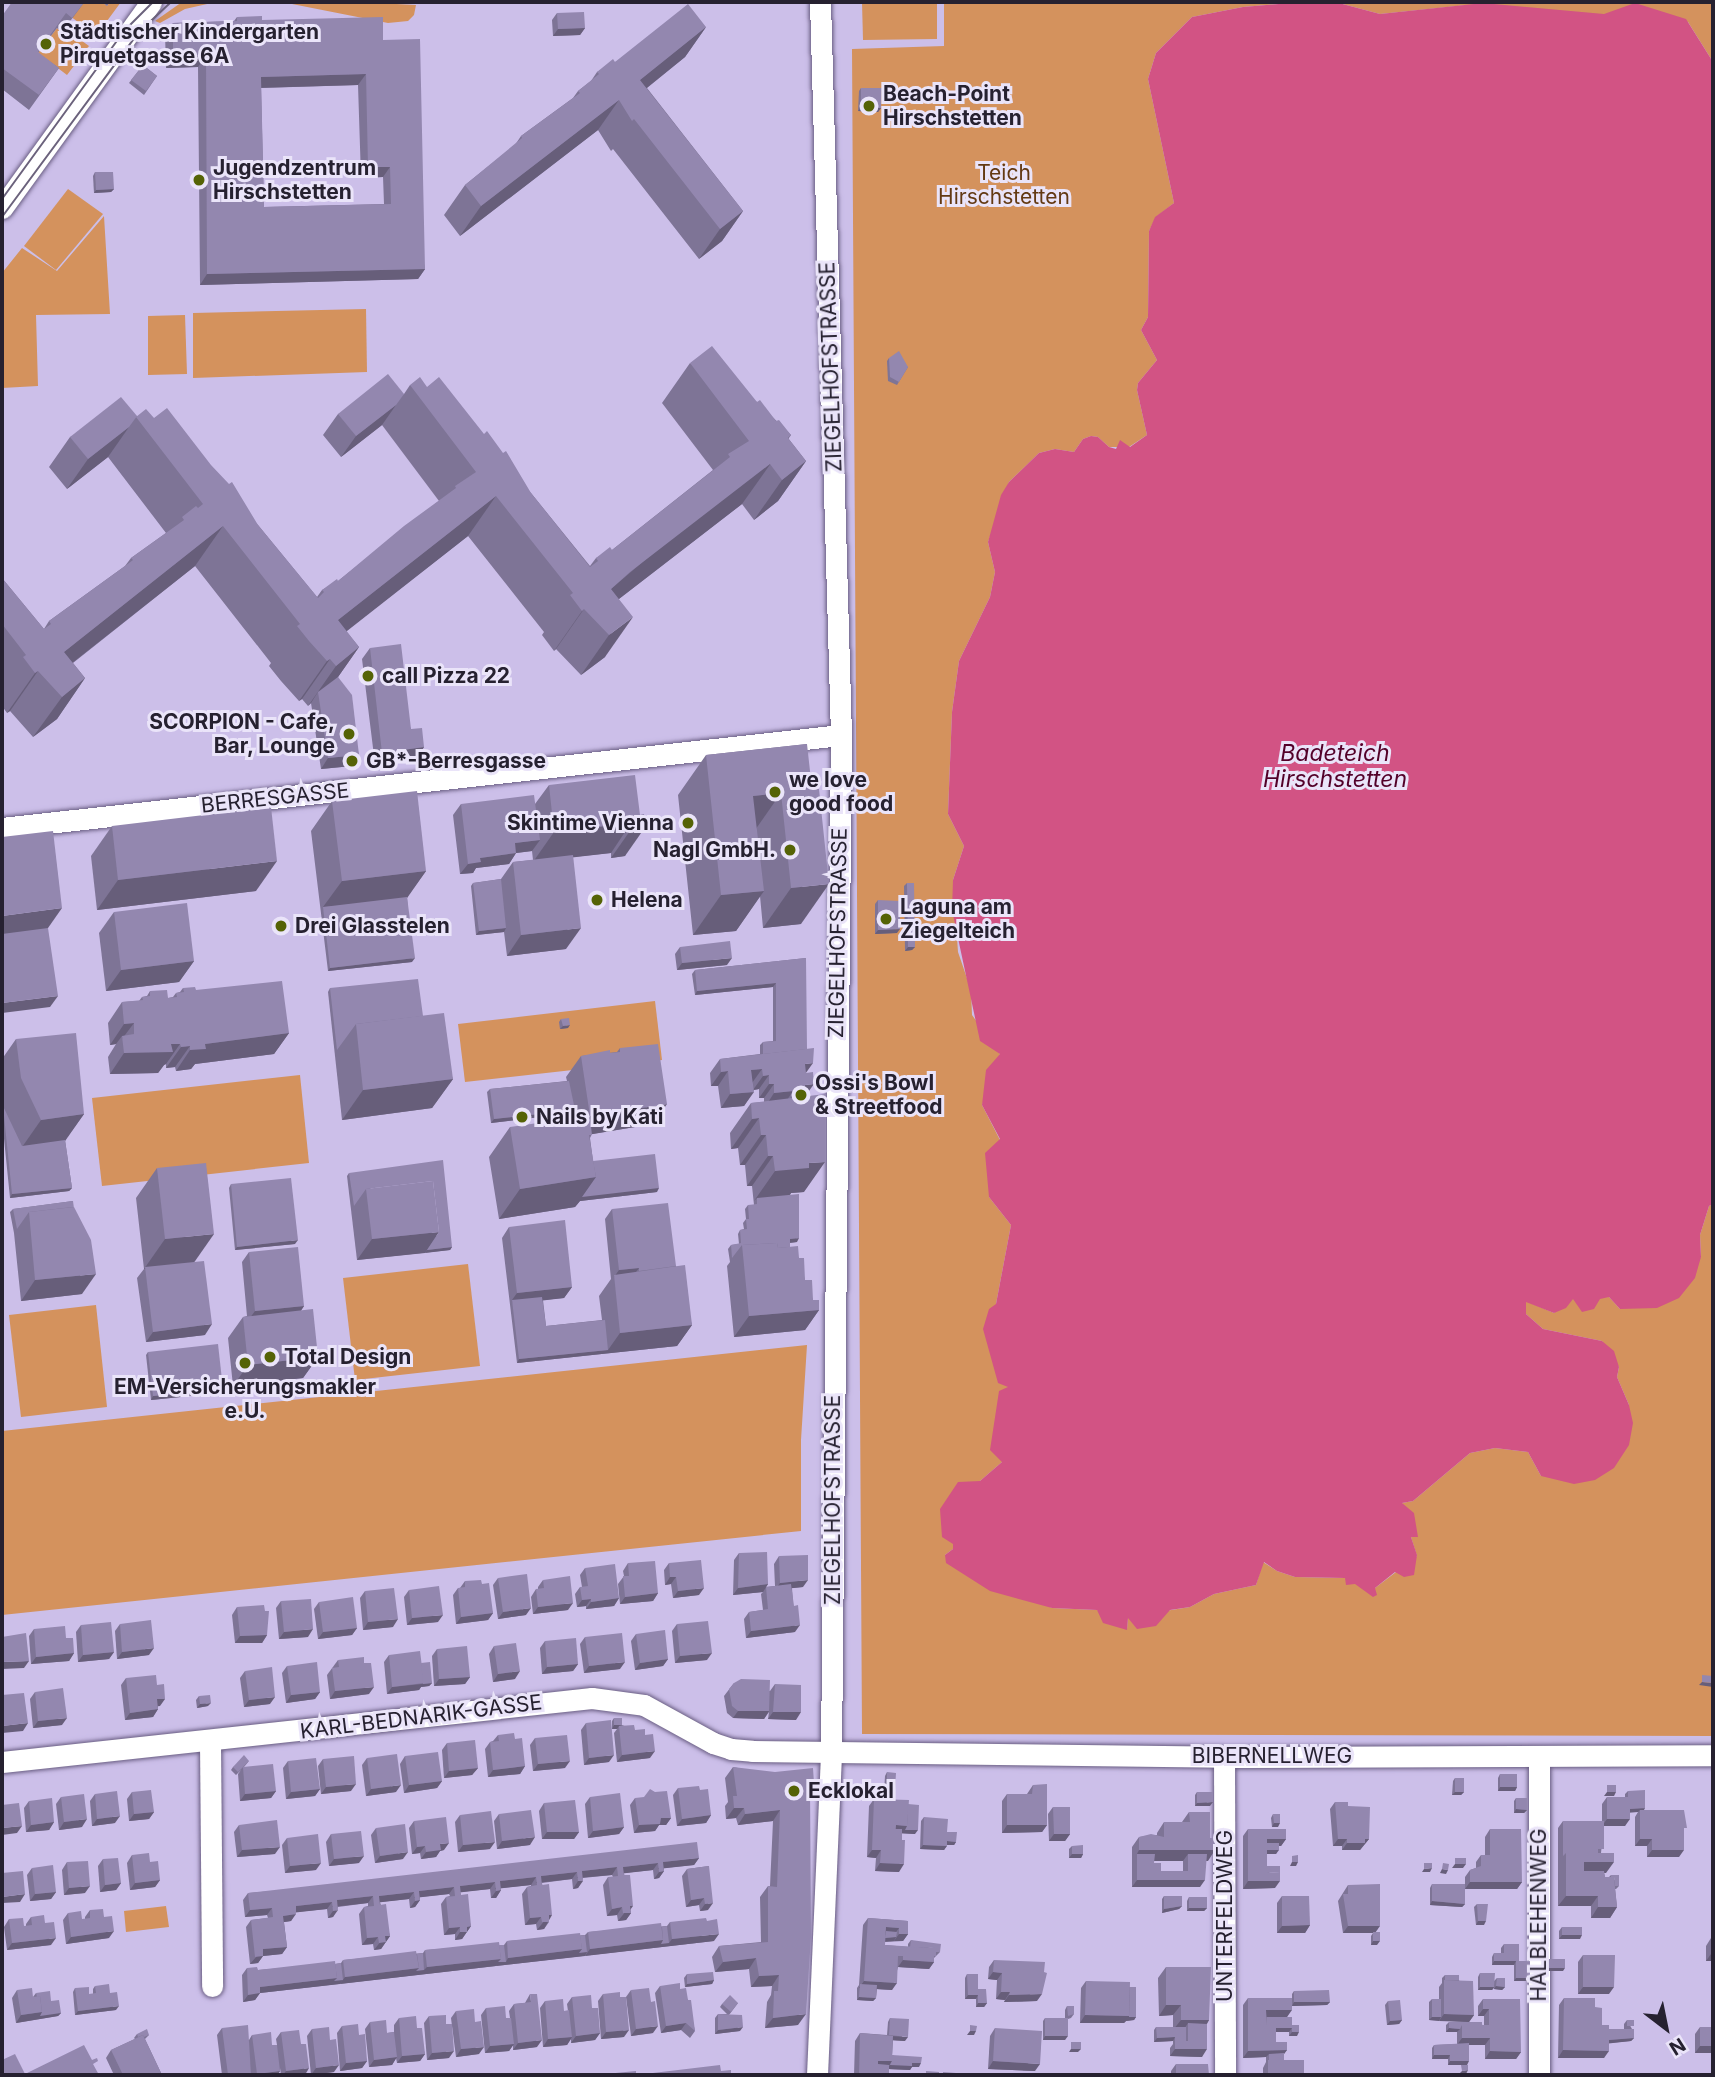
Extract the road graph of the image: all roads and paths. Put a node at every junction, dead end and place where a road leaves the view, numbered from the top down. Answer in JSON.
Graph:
{"nodes":[{"id":1,"x":151,"y":2,"type":"edge"},
{"id":2,"x":820,"y":2,"type":"edge"},
{"id":3,"x":2,"y":208,"type":"edge"},
{"id":4,"x":841,"y":735,"type":"junction"},
{"id":5,"x":2,"y":828,"type":"edge"},
{"id":6,"x":210,"y":1742,"type":"junction"},
{"id":7,"x":831,"y":1753,"type":"junction"},
{"id":8,"x":1713,"y":1755,"type":"edge"},
{"id":9,"x":1539,"y":1756,"type":"junction"},
{"id":10,"x":1224,"y":1757,"type":"junction"},
{"id":11,"x":2,"y":1762,"type":"edge"},
{"id":12,"x":212,"y":1986,"type":"dead end"},
{"id":13,"x":817,"y":2075,"type":"edge"},
{"id":14,"x":1225,"y":2075,"type":"edge"},
{"id":15,"x":1539,"y":2075,"type":"edge"}],
"edges":[{"from":1,"to":3,"type":"street"},
{"from":2,"to":4,"type":"street","name":"ZIEGELHOFSTRASSE"},
{"from":4,"to":5,"type":"street","name":"BERRESGASSE"},
{"from":4,"to":7,"type":"street","name":"ZIEGELHOFSTRASSE"},
{"from":6,"to":7,"type":"street","name":"KARL-BEDNARIK-GASSE"},
{"from":6,"to":11,"type":"street","name":"KARL-BEDNARIK-GASSE"},
{"from":6,"to":12,"type":"street"},
{"from":7,"to":10,"type":"street","name":"BIBERNELLWEG"},
{"from":7,"to":13,"type":"street","name":"ZIEGELHOFSTRASSE"},
{"from":8,"to":9,"type":"street","name":"BIBERNELLWEG"},
{"from":9,"to":10,"type":"street","name":"BIBERNELLWEG"},
{"from":9,"to":15,"type":"street","name":"HALBLEHENWEG"},
{"from":10,"to":14,"type":"street","name":"UNTERFELDWEG"}]}
